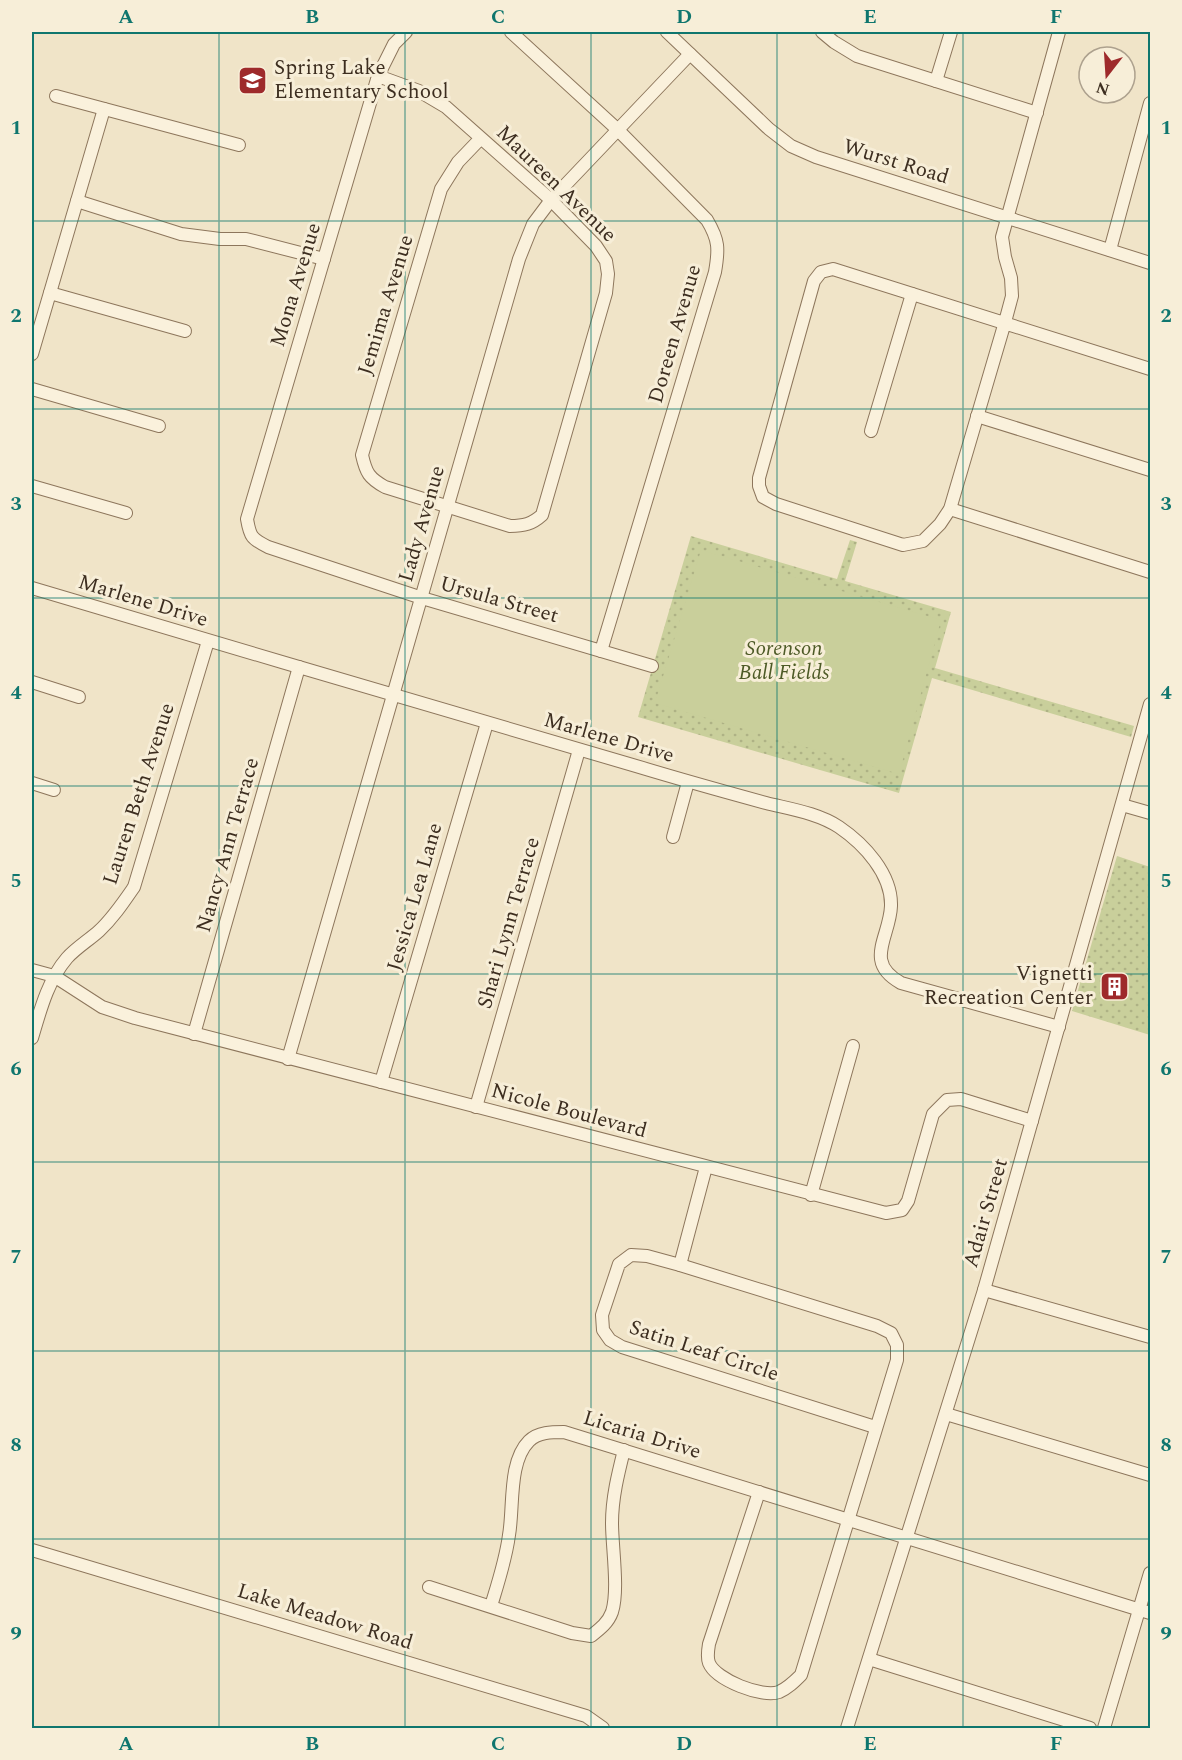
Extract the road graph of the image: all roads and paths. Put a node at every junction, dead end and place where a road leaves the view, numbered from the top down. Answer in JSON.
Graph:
{"nodes":[{"id":1,"x":406,"y":32,"type":"edge"},
{"id":2,"x":511,"y":32,"type":"edge"},
{"id":3,"x":667,"y":32,"type":"edge"},
{"id":4,"x":822,"y":32,"type":"edge"},
{"id":5,"x":951,"y":32,"type":"edge"},
{"id":6,"x":1059,"y":32,"type":"edge"},
{"id":7,"x":690,"y":54,"type":"junction"},
{"id":8,"x":378,"y":76,"type":"junction"},
{"id":9,"x":936,"y":81,"type":"junction"},
{"id":10,"x":56,"y":96,"type":"dead end"},
{"id":11,"x":1150,"y":103,"type":"edge"},
{"id":12,"x":104,"y":109,"type":"junction"},
{"id":13,"x":1037,"y":113,"type":"junction"},
{"id":14,"x":618,"y":130,"type":"junction"},
{"id":15,"x":481,"y":138,"type":"junction"},
{"id":16,"x":239,"y":145,"type":"dead end"},
{"id":17,"x":551,"y":200,"type":"junction"},
{"id":18,"x":77,"y":201,"type":"junction"},
{"id":19,"x":1009,"y":217,"type":"junction"},
{"id":20,"x":1110,"y":250,"type":"junction"},
{"id":21,"x":324,"y":258,"type":"junction"},
{"id":22,"x":1150,"y":263,"type":"edge"},
{"id":23,"x":50,"y":292,"type":"junction"},
{"id":24,"x":912,"y":294,"type":"junction"},
{"id":25,"x":1005,"y":322,"type":"junction"},
{"id":26,"x":185,"y":331,"type":"dead end"},
{"id":27,"x":32,"y":354,"type":"edge"},
{"id":28,"x":1150,"y":369,"type":"edge"},
{"id":29,"x":32,"y":389,"type":"edge"},
{"id":30,"x":977,"y":416,"type":"junction"},
{"id":31,"x":159,"y":426,"type":"dead end"},
{"id":32,"x":871,"y":431,"type":"dead end"},
{"id":33,"x":1150,"y":470,"type":"edge"},
{"id":34,"x":32,"y":486,"type":"edge"},
{"id":35,"x":447,"y":506,"type":"junction"},
{"id":36,"x":950,"y":509,"type":"junction"},
{"id":37,"x":126,"y":513,"type":"dead end"},
{"id":38,"x":268,"y":548,"type":"joint"},
{"id":39,"x":1150,"y":572,"type":"edge"},
{"id":40,"x":32,"y":588,"type":"edge"},
{"id":41,"x":422,"y":598,"type":"junction"},
{"id":42,"x":208,"y":640,"type":"junction"},
{"id":43,"x":601,"y":651,"type":"junction"},
{"id":44,"x":652,"y":666,"type":"dead end"},
{"id":45,"x":299,"y":667,"type":"junction"},
{"id":46,"x":32,"y":682,"type":"edge"},
{"id":47,"x":392,"y":694,"type":"junction"},
{"id":48,"x":79,"y":697,"type":"dead end"},
{"id":49,"x":1150,"y":704,"type":"edge"},
{"id":50,"x":487,"y":723,"type":"junction"},
{"id":51,"x":579,"y":750,"type":"junction"},
{"id":52,"x":688,"y":782,"type":"junction"},
{"id":53,"x":32,"y":783,"type":"edge"},
{"id":54,"x":54,"y":790,"type":"dead end"},
{"id":55,"x":1122,"y":805,"type":"junction"},
{"id":56,"x":1150,"y":813,"type":"edge"},
{"id":57,"x":673,"y":837,"type":"dead end"},
{"id":58,"x":32,"y":970,"type":"edge"},
{"id":59,"x":54,"y":976,"type":"junction"},
{"id":60,"x":1059,"y":1027,"type":"junction"},
{"id":61,"x":194,"y":1034,"type":"junction"},
{"id":62,"x":32,"y":1038,"type":"edge"},
{"id":63,"x":853,"y":1046,"type":"dead end"},
{"id":64,"x":288,"y":1059,"type":"junction"},
{"id":65,"x":381,"y":1082,"type":"junction"},
{"id":66,"x":476,"y":1107,"type":"junction"},
{"id":67,"x":1032,"y":1121,"type":"junction"},
{"id":68,"x":706,"y":1167,"type":"junction"},
{"id":69,"x":811,"y":1195,"type":"junction"},
{"id":70,"x":680,"y":1265,"type":"junction"},
{"id":71,"x":984,"y":1290,"type":"junction"},
{"id":72,"x":1150,"y":1337,"type":"edge"},
{"id":73,"x":946,"y":1414,"type":"junction"},
{"id":74,"x":875,"y":1427,"type":"junction"},
{"id":75,"x":624,"y":1450,"type":"junction"},
{"id":76,"x":1150,"y":1475,"type":"edge"},
{"id":77,"x":759,"y":1491,"type":"junction"},
{"id":78,"x":848,"y":1519,"type":"junction"},
{"id":79,"x":908,"y":1538,"type":"junction"},
{"id":80,"x":32,"y":1550,"type":"edge"},
{"id":81,"x":1150,"y":1573,"type":"edge"},
{"id":82,"x":429,"y":1587,"type":"dead end"},
{"id":83,"x":491,"y":1606,"type":"junction"},
{"id":84,"x":1145,"y":1611,"type":"edge"},
{"id":85,"x":869,"y":1659,"type":"junction"},
{"id":86,"x":603,"y":1728,"type":"edge"},
{"id":87,"x":847,"y":1728,"type":"edge"},
{"id":88,"x":1090,"y":1728,"type":"edge"},
{"id":89,"x":1104,"y":1728,"type":"edge"}],
"edges":[{"from":1,"to":8,"type":"street","name":"Mona Avenue"},
{"from":2,"to":14,"type":"street","name":"Doreen Avenue"},
{"from":3,"to":7,"type":"street","name":"Wurst Road"},
{"from":4,"to":9,"type":"street"},
{"from":5,"to":9,"type":"street"},
{"from":6,"to":13,"type":"street"},
{"from":7,"to":14,"type":"street","name":"Lady Avenue"},
{"from":7,"to":19,"type":"street","name":"Wurst Road"},
{"from":8,"to":15,"type":"street","name":"Maureen Avenue"},
{"from":8,"to":21,"type":"street","name":"Mona Avenue"},
{"from":9,"to":13,"type":"street"},
{"from":10,"to":12,"type":"street"},
{"from":11,"to":20,"type":"street"},
{"from":12,"to":16,"type":"street"},
{"from":12,"to":18,"type":"street"},
{"from":13,"to":19,"type":"street"},
{"from":14,"to":17,"type":"street","name":"Lady Avenue"},
{"from":14,"to":43,"type":"street","name":"Doreen Avenue"},
{"from":15,"to":17,"type":"street","name":"Maureen Avenue"},
{"from":15,"to":35,"type":"street","name":"Jemima Avenue"},
{"from":17,"to":35,"type":"street","name":"Lady Avenue"},
{"from":17,"to":35,"type":"street","name":"Maureen Avenue"},
{"from":18,"to":21,"type":"street"},
{"from":18,"to":23,"type":"street"},
{"from":19,"to":20,"type":"street","name":"Wurst Road"},
{"from":19,"to":25,"type":"street"},
{"from":20,"to":22,"type":"street","name":"Wurst Road"},
{"from":21,"to":38,"type":"street","name":"Mona Avenue"},
{"from":23,"to":26,"type":"street"},
{"from":23,"to":27,"type":"street"},
{"from":24,"to":25,"type":"street"},
{"from":24,"to":32,"type":"street"},
{"from":24,"to":36,"type":"street"},
{"from":25,"to":28,"type":"street"},
{"from":25,"to":30,"type":"street"},
{"from":29,"to":31,"type":"street"},
{"from":30,"to":33,"type":"street"},
{"from":30,"to":36,"type":"street"},
{"from":34,"to":37,"type":"street"},
{"from":35,"to":41,"type":"street","name":"Lady Avenue"},
{"from":36,"to":39,"type":"street"},
{"from":38,"to":41,"type":"street","name":"Ursula Street"},
{"from":40,"to":42,"type":"street","name":"Marlene Drive"},
{"from":41,"to":43,"type":"street","name":"Ursula Street"},
{"from":41,"to":47,"type":"street","name":"Lady Avenue"},
{"from":42,"to":45,"type":"street","name":"Marlene Drive"},
{"from":42,"to":59,"type":"street","name":"Lauren Beth Avenue"},
{"from":43,"to":44,"type":"street","name":"Ursula Street"},
{"from":45,"to":47,"type":"street","name":"Marlene Drive"},
{"from":45,"to":61,"type":"street","name":"Nancy Ann Terrace"},
{"from":46,"to":48,"type":"street"},
{"from":47,"to":50,"type":"street","name":"Marlene Drive"},
{"from":47,"to":64,"type":"street","name":"Lady Avenue"},
{"from":49,"to":55,"type":"street","name":"Adair Street"},
{"from":50,"to":51,"type":"street","name":"Marlene Drive"},
{"from":50,"to":65,"type":"street","name":"Jessica Lea Lane"},
{"from":51,"to":52,"type":"street","name":"Marlene Drive"},
{"from":51,"to":66,"type":"street","name":"Shari Lynn Terrace"},
{"from":52,"to":57,"type":"street"},
{"from":52,"to":60,"type":"street","name":"Marlene Drive"},
{"from":53,"to":54,"type":"street"},
{"from":55,"to":56,"type":"street"},
{"from":55,"to":60,"type":"street","name":"Adair Street"},
{"from":58,"to":59,"type":"street","name":"Nicole Boulevard"},
{"from":59,"to":61,"type":"street","name":"Nicole Boulevard"},
{"from":59,"to":62,"type":"street","name":"Lauren Beth Avenue"},
{"from":60,"to":67,"type":"street","name":"Adair Street"},
{"from":61,"to":64,"type":"street","name":"Nicole Boulevard"},
{"from":63,"to":69,"type":"street"},
{"from":64,"to":65,"type":"street","name":"Nicole Boulevard"},
{"from":65,"to":66,"type":"street","name":"Nicole Boulevard"},
{"from":66,"to":68,"type":"street","name":"Nicole Boulevard"},
{"from":67,"to":69,"type":"street","name":"Nicole Boulevard"},
{"from":67,"to":71,"type":"street","name":"Adair Street"},
{"from":68,"to":69,"type":"street","name":"Nicole Boulevard"},
{"from":68,"to":70,"type":"street"},
{"from":70,"to":74,"type":"street","name":"Satin Leaf Circle"},
{"from":70,"to":74,"type":"street","name":"Satin Leaf Circle"},
{"from":71,"to":72,"type":"street"},
{"from":71,"to":73,"type":"street","name":"Adair Street"},
{"from":73,"to":76,"type":"street"},
{"from":73,"to":79,"type":"street","name":"Adair Street"},
{"from":74,"to":78,"type":"street"},
{"from":75,"to":77,"type":"street","name":"Licaria Drive"},
{"from":75,"to":83,"type":"street","name":"Licaria Drive"},
{"from":75,"to":83,"type":"street"},
{"from":77,"to":78,"type":"street","name":"Licaria Drive"},
{"from":77,"to":78,"type":"street"},
{"from":78,"to":79,"type":"street","name":"Licaria Drive"},
{"from":79,"to":84,"type":"street","name":"Licaria Drive"},
{"from":79,"to":85,"type":"street","name":"Adair Street"},
{"from":80,"to":86,"type":"street","name":"Lake Meadow Road"},
{"from":81,"to":84,"type":"street"},
{"from":82,"to":83,"type":"street"},
{"from":84,"to":89,"type":"street"},
{"from":85,"to":87,"type":"street","name":"Adair Street"},
{"from":85,"to":88,"type":"street"}]}
